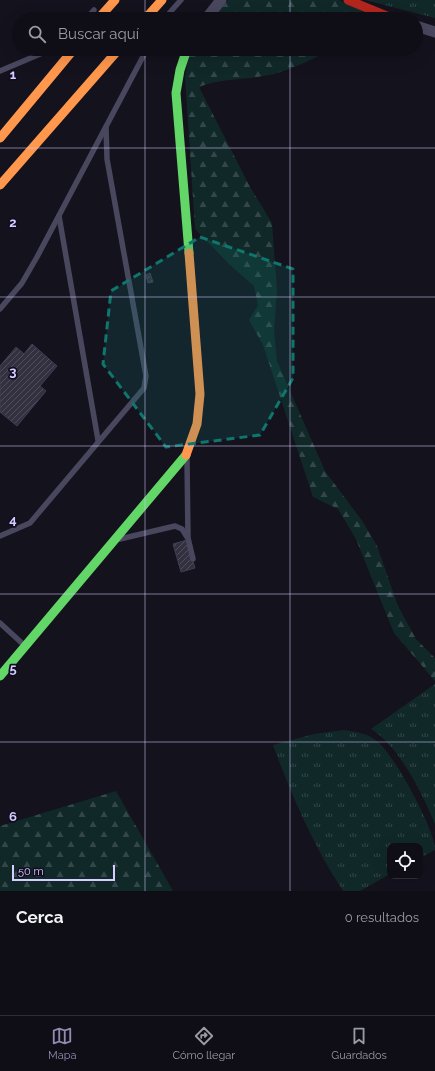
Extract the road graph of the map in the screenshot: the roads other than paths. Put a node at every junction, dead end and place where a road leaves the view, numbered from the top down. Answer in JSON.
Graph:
{"nodes":[{"id":1,"x":115,"y":0,"type":"edge"},
{"id":2,"x":162,"y":0,"type":"edge"},
{"id":3,"x":181,"y":0,"type":"edge"},
{"id":4,"x":221,"y":0,"type":"edge"},
{"id":5,"x":348,"y":0,"type":"edge"},
{"id":6,"x":100,"y":5,"type":"dead end"},
{"id":7,"x":93,"y":12,"type":"edge"},
{"id":8,"x":104,"y":12,"type":"edge"},
{"id":9,"x":151,"y":12,"type":"edge"},
{"id":10,"x":170,"y":12,"type":"edge"},
{"id":11,"x":212,"y":12,"type":"edge"},
{"id":12,"x":377,"y":12,"type":"edge"},
{"id":13,"x":423,"y":28,"type":"edge"},
{"id":14,"x":435,"y":32,"type":"edge"},
{"id":15,"x":35,"y":56,"type":"edge"},
{"id":16,"x":68,"y":56,"type":"edge"},
{"id":17,"x":113,"y":56,"type":"edge"},
{"id":18,"x":143,"y":56,"type":"edge"},
{"id":19,"x":185,"y":56,"type":"edge"},
{"id":20,"x":0,"y":70,"type":"edge"},
{"id":21,"x":106,"y":127,"type":"junction"},
{"id":22,"x":0,"y":138,"type":"edge"},
{"id":23,"x":0,"y":185,"type":"edge"},
{"id":24,"x":59,"y":215,"type":"junction"},
{"id":25,"x":0,"y":309,"type":"edge"},
{"id":26,"x":98,"y":440,"type":"junction"},
{"id":27,"x":187,"y":453,"type":"junction"},
{"id":28,"x":0,"y":536,"type":"edge"},
{"id":29,"x":188,"y":538,"type":"junction"},
{"id":30,"x":114,"y":541,"type":"junction"},
{"id":31,"x":193,"y":559,"type":"dead end"},
{"id":32,"x":0,"y":623,"type":"edge"},
{"id":33,"x":26,"y":646,"type":"junction"},
{"id":34,"x":0,"y":676,"type":"edge"}],
"edges":[{"from":1,"to":8,"type":"main road"},
{"from":2,"to":9,"type":"main road"},
{"from":3,"to":10,"type":"lane"},
{"from":4,"to":11,"type":"street"},
{"from":5,"to":12,"type":"main road"},
{"from":6,"to":7,"type":"lane"},
{"from":13,"to":14,"type":"street"},
{"from":15,"to":20,"type":"lane"},
{"from":16,"to":22,"type":"main road"},
{"from":17,"to":23,"type":"main road"},
{"from":18,"to":21,"type":"lane"},
{"from":19,"to":27,"type":"main road"},
{"from":21,"to":24,"type":"lane"},
{"from":21,"to":26,"type":"lane"},
{"from":24,"to":25,"type":"lane"},
{"from":24,"to":26,"type":"lane"},
{"from":26,"to":28,"type":"lane"},
{"from":27,"to":29,"type":"lane"},
{"from":27,"to":30,"type":"main road"},
{"from":29,"to":30,"type":"lane"},
{"from":29,"to":31,"type":"lane"},
{"from":30,"to":33,"type":"main road"},
{"from":32,"to":33,"type":"lane"},
{"from":33,"to":34,"type":"main road"}]}
